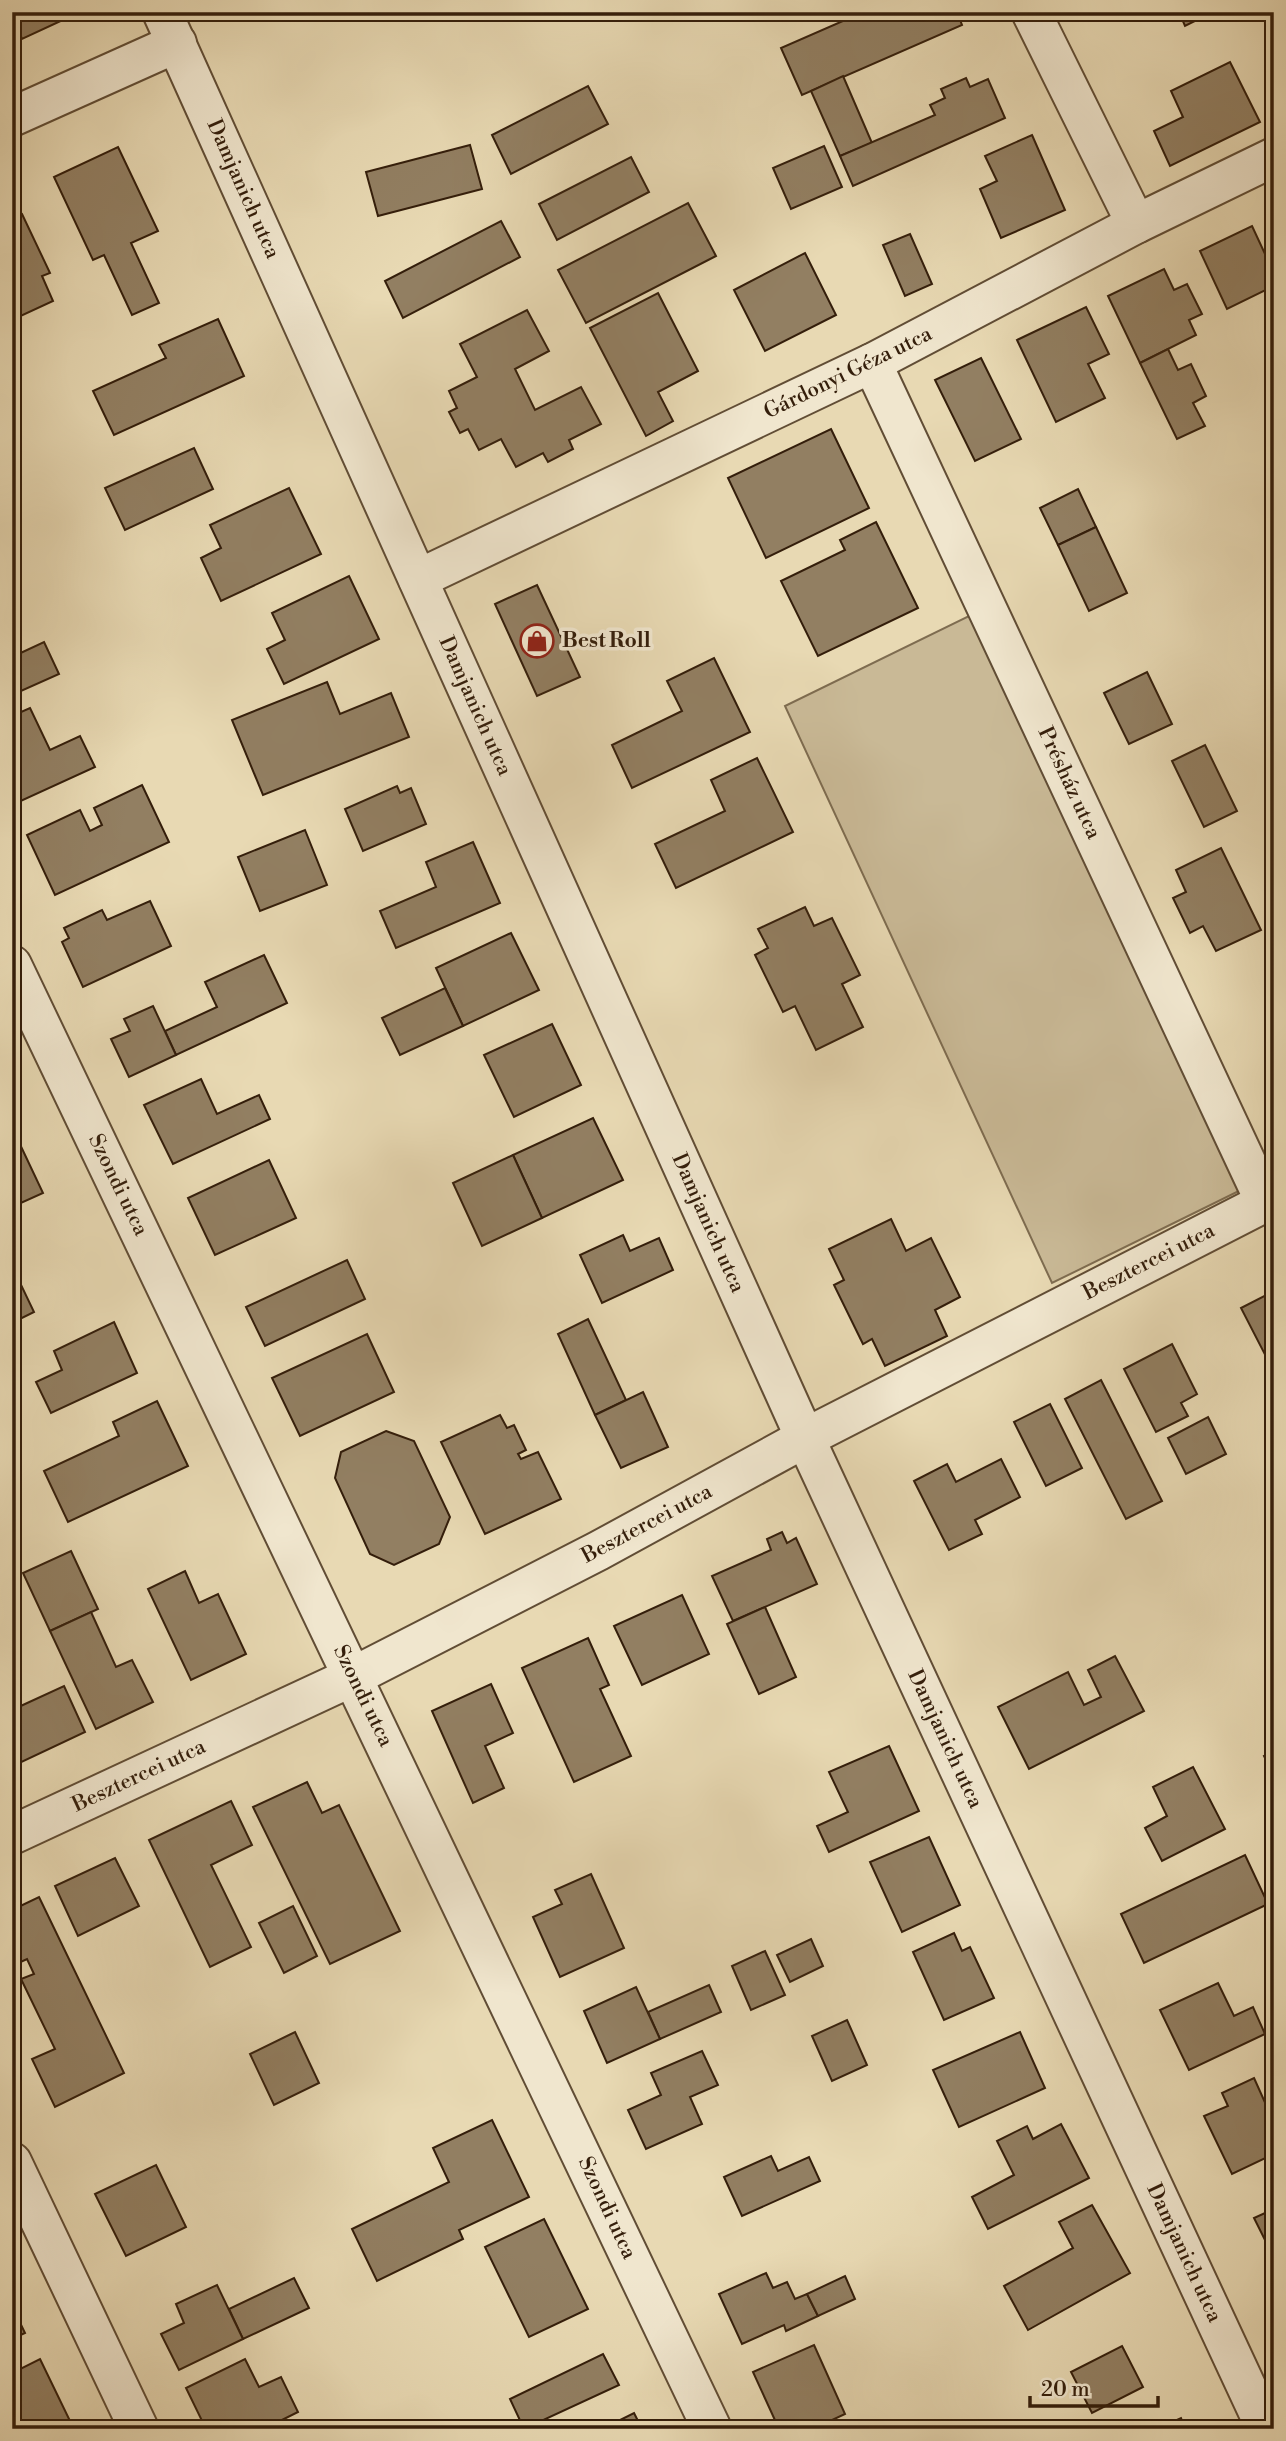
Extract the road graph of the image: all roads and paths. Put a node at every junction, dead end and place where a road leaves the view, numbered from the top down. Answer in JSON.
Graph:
{"nodes":[{"id":1,"x":1031,"y":12,"type":"edge"},
{"id":2,"x":170,"y":28,"type":"edge"},
{"id":3,"x":12,"y":117,"type":"edge"},
{"id":4,"x":1274,"y":157,"type":"edge"},
{"id":5,"x":1136,"y":224,"type":"junction"},
{"id":6,"x":872,"y":363,"type":"junction"},
{"id":7,"x":418,"y":579,"type":"junction"},
{"id":8,"x":12,"y":965,"type":"edge"},
{"id":9,"x":1270,"y":1200,"type":"edge"},
{"id":10,"x":805,"y":1438,"type":"junction"},
{"id":11,"x":354,"y":1676,"type":"junction"},
{"id":12,"x":12,"y":1835,"type":"edge"},
{"id":13,"x":12,"y":2162,"type":"edge"},
{"id":14,"x":139,"y":2429,"type":"edge"},
{"id":15,"x":712,"y":2429,"type":"edge"},
{"id":16,"x":1266,"y":2429,"type":"edge"}],
"edges":[{"from":1,"to":5,"type":"street"},
{"from":2,"to":3,"type":"street"},
{"from":2,"to":7,"type":"street","name":"Damjanich utca"},
{"from":4,"to":5,"type":"street","name":"Gárdonyi Géza utca"},
{"from":5,"to":6,"type":"street","name":"Gárdonyi Géza utca"},
{"from":6,"to":7,"type":"street","name":"Gárdonyi Géza utca"},
{"from":6,"to":9,"type":"street","name":"Présház utca"},
{"from":7,"to":10,"type":"street","name":"Damjanich utca"},
{"from":8,"to":11,"type":"street","name":"Szondi utca"},
{"from":9,"to":10,"type":"street","name":"Besztercei utca"},
{"from":10,"to":11,"type":"street","name":"Besztercei utca"},
{"from":10,"to":16,"type":"street","name":"Damjanich utca"},
{"from":11,"to":12,"type":"street","name":"Besztercei utca"},
{"from":11,"to":15,"type":"street","name":"Szondi utca"},
{"from":13,"to":14,"type":"street"}]}
